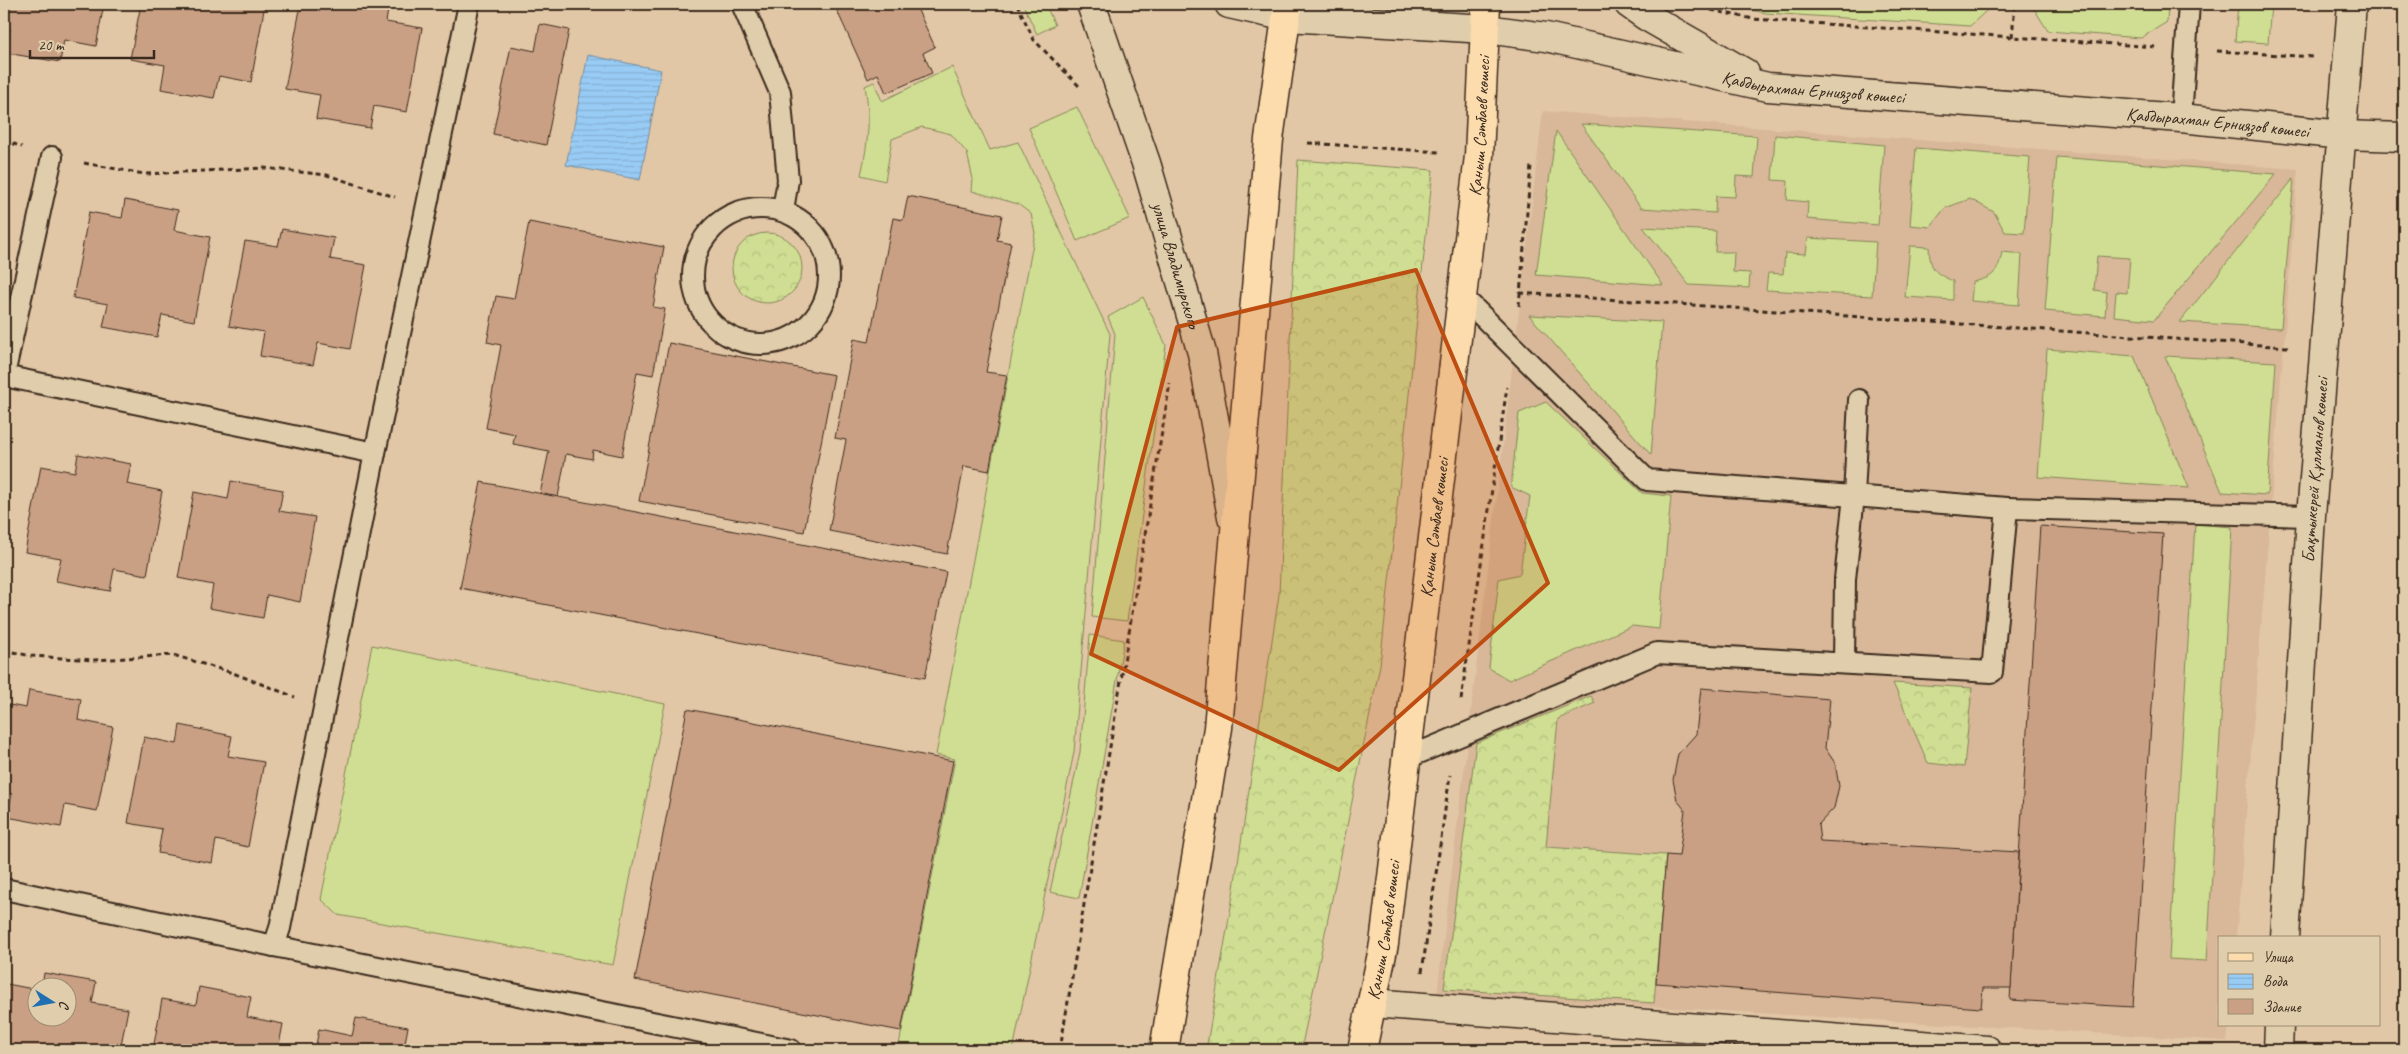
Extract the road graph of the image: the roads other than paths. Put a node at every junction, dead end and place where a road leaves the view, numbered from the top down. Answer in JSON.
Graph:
{"nodes":[{"id":1,"x":469,"y":4,"type":"edge"},
{"id":2,"x":742,"y":4,"type":"edge"},
{"id":3,"x":1092,"y":4,"type":"edge"},
{"id":4,"x":1229,"y":4,"type":"edge"},
{"id":5,"x":1629,"y":4,"type":"edge"},
{"id":6,"x":2189,"y":4,"type":"edge"},
{"id":7,"x":2352,"y":4,"type":"edge"},
{"id":8,"x":1287,"y":10,"type":"edge"},
{"id":9,"x":1486,"y":16,"type":"edge"},
{"id":10,"x":1768,"y":87,"type":"junction"},
{"id":11,"x":2181,"y":118,"type":"junction"},
{"id":12,"x":2342,"y":135,"type":"junction"},
{"id":13,"x":2404,"y":137,"type":"edge"},
{"id":14,"x":52,"y":157,"type":"road end"},
{"id":15,"x":783,"y":210,"type":"junction"},
{"id":16,"x":1463,"y":297,"type":"junction"},
{"id":17,"x":4,"y":375,"type":"edge"},
{"id":18,"x":1859,"y":400,"type":"dead end"},
{"id":19,"x":375,"y":453,"type":"junction"},
{"id":20,"x":1854,"y":496,"type":"junction"},
{"id":21,"x":2007,"y":508,"type":"junction"},
{"id":22,"x":2310,"y":516,"type":"junction"},
{"id":23,"x":1235,"y":533,"type":"junction"},
{"id":24,"x":1844,"y":663,"type":"junction"},
{"id":25,"x":1407,"y":758,"type":"junction"},
{"id":26,"x":4,"y":889,"type":"edge"},
{"id":27,"x":2285,"y":936,"type":"edge"},
{"id":28,"x":274,"y":946,"type":"junction"},
{"id":29,"x":1372,"y":1003,"type":"junction"},
{"id":30,"x":2279,"y":1026,"type":"edge"},
{"id":31,"x":791,"y":1050,"type":"edge"},
{"id":32,"x":1164,"y":1050,"type":"edge"},
{"id":33,"x":1362,"y":1050,"type":"edge"},
{"id":34,"x":1987,"y":1050,"type":"edge"},
{"id":35,"x":2278,"y":1050,"type":"edge"}],
"edges":[{"from":1,"to":19,"type":"lane"},
{"from":2,"to":15,"type":"lane"},
{"from":3,"to":23,"type":"street","name":"улица Владимирского"},
{"from":4,"to":8,"type":"street","name":"Қабдырахман Ерниязов көшесі"},
{"from":5,"to":10,"type":"street"},
{"from":6,"to":11,"type":"lane"},
{"from":7,"to":12,"type":"street","name":"Бақтыкерей Құлманов көшесі"},
{"from":8,"to":9,"type":"street","name":"Қабдырахман Ерниязов көшесі"},
{"from":8,"to":23,"type":"main road"},
{"from":9,"to":10,"type":"street","name":"Қабдырахман Ерниязов көшесі"},
{"from":9,"to":16,"type":"main road","name":"Қаныш Сәтбаев көшесі"},
{"from":10,"to":11,"type":"street","name":"Қабдырахман Ерниязов көшесі"},
{"from":11,"to":12,"type":"street","name":"Қабдырахман Ерниязов көшесі"},
{"from":12,"to":13,"type":"street","name":"Қабдырахман Ерниязов көшесі"},
{"from":12,"to":22,"type":"street","name":"Бақтыкерей Құлманов көшесі"},
{"from":14,"to":17,"type":"lane"},
{"from":15,"to":15,"type":"lane"},
{"from":16,"to":20,"type":"lane"},
{"from":16,"to":25,"type":"main road","name":"Қаныш Сәтбаев көшесі"},
{"from":17,"to":19,"type":"lane"},
{"from":18,"to":20,"type":"lane"},
{"from":19,"to":28,"type":"lane"},
{"from":20,"to":21,"type":"lane"},
{"from":20,"to":24,"type":"lane"},
{"from":21,"to":22,"type":"lane"},
{"from":21,"to":24,"type":"lane"},
{"from":22,"to":27,"type":"street","name":"Бақтыкерей Құлманов көшесі"},
{"from":23,"to":32,"type":"main road"},
{"from":24,"to":25,"type":"lane"},
{"from":25,"to":29,"type":"main road","name":"Қаныш Сәтбаев көшесі"},
{"from":26,"to":28,"type":"lane"},
{"from":28,"to":31,"type":"lane"},
{"from":29,"to":33,"type":"main road","name":"Қаныш Сәтбаев көшесі"},
{"from":29,"to":34,"type":"street"},
{"from":30,"to":35,"type":"street"}]}
